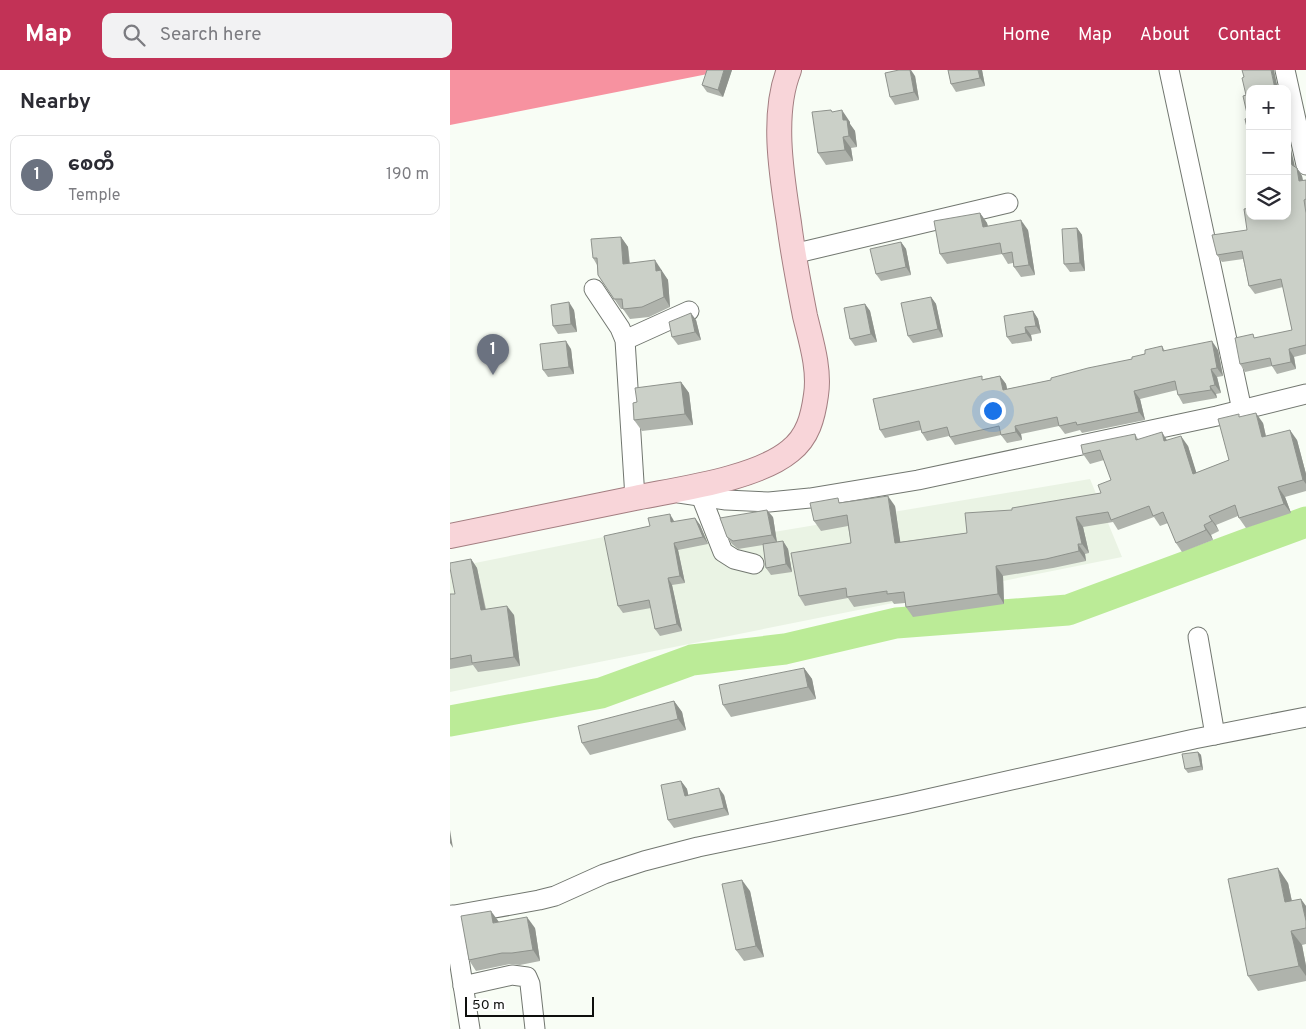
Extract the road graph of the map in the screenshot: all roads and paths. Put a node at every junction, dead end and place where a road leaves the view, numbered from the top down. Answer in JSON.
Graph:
{"nodes":[{"id":1,"x":788,"y":70,"type":"edge"},
{"id":2,"x":1169,"y":70,"type":"edge"},
{"id":3,"x":1285,"y":70,"type":"edge"},
{"id":4,"x":1306,"y":165,"type":"edge"},
{"id":5,"x":1008,"y":203,"type":"dead end"},
{"id":6,"x":794,"y":254,"type":"junction"},
{"id":7,"x":594,"y":289,"type":"dead end"},
{"id":8,"x":689,"y":311,"type":"dead end"},
{"id":9,"x":625,"y":340,"type":"junction"},
{"id":10,"x":1306,"y":394,"type":"edge"},
{"id":11,"x":1242,"y":410,"type":"junction"},
{"id":12,"x":670,"y":491,"type":"junction"},
{"id":13,"x":701,"y":496,"type":"junction"},
{"id":14,"x":635,"y":498,"type":"junction"},
{"id":15,"x":450,"y":536,"type":"edge"},
{"id":16,"x":754,"y":564,"type":"dead end"},
{"id":17,"x":1198,"y":637,"type":"dead end"},
{"id":18,"x":1306,"y":717,"type":"edge"},
{"id":19,"x":1215,"y":735,"type":"junction"},
{"id":20,"x":451,"y":916,"type":"edge"},
{"id":21,"x":463,"y":986,"type":"junction"},
{"id":22,"x":470,"y":1029,"type":"edge"},
{"id":23,"x":535,"y":1029,"type":"edge"}],
"edges":[{"from":1,"to":6,"type":"main road"},
{"from":2,"to":11,"type":"street"},
{"from":3,"to":4,"type":"street"},
{"from":5,"to":6,"type":"street"},
{"from":6,"to":12,"type":"main road"},
{"from":7,"to":9,"type":"street"},
{"from":8,"to":9,"type":"street"},
{"from":9,"to":14,"type":"street"},
{"from":10,"to":11,"type":"street"},
{"from":11,"to":13,"type":"street"},
{"from":12,"to":13,"type":"street"},
{"from":12,"to":14,"type":"main road"},
{"from":13,"to":16,"type":"street"},
{"from":14,"to":15,"type":"main road"},
{"from":17,"to":19,"type":"street"},
{"from":18,"to":19,"type":"street"},
{"from":19,"to":20,"type":"street"},
{"from":20,"to":21,"type":"street"},
{"from":21,"to":22,"type":"street"},
{"from":21,"to":23,"type":"street"}]}
